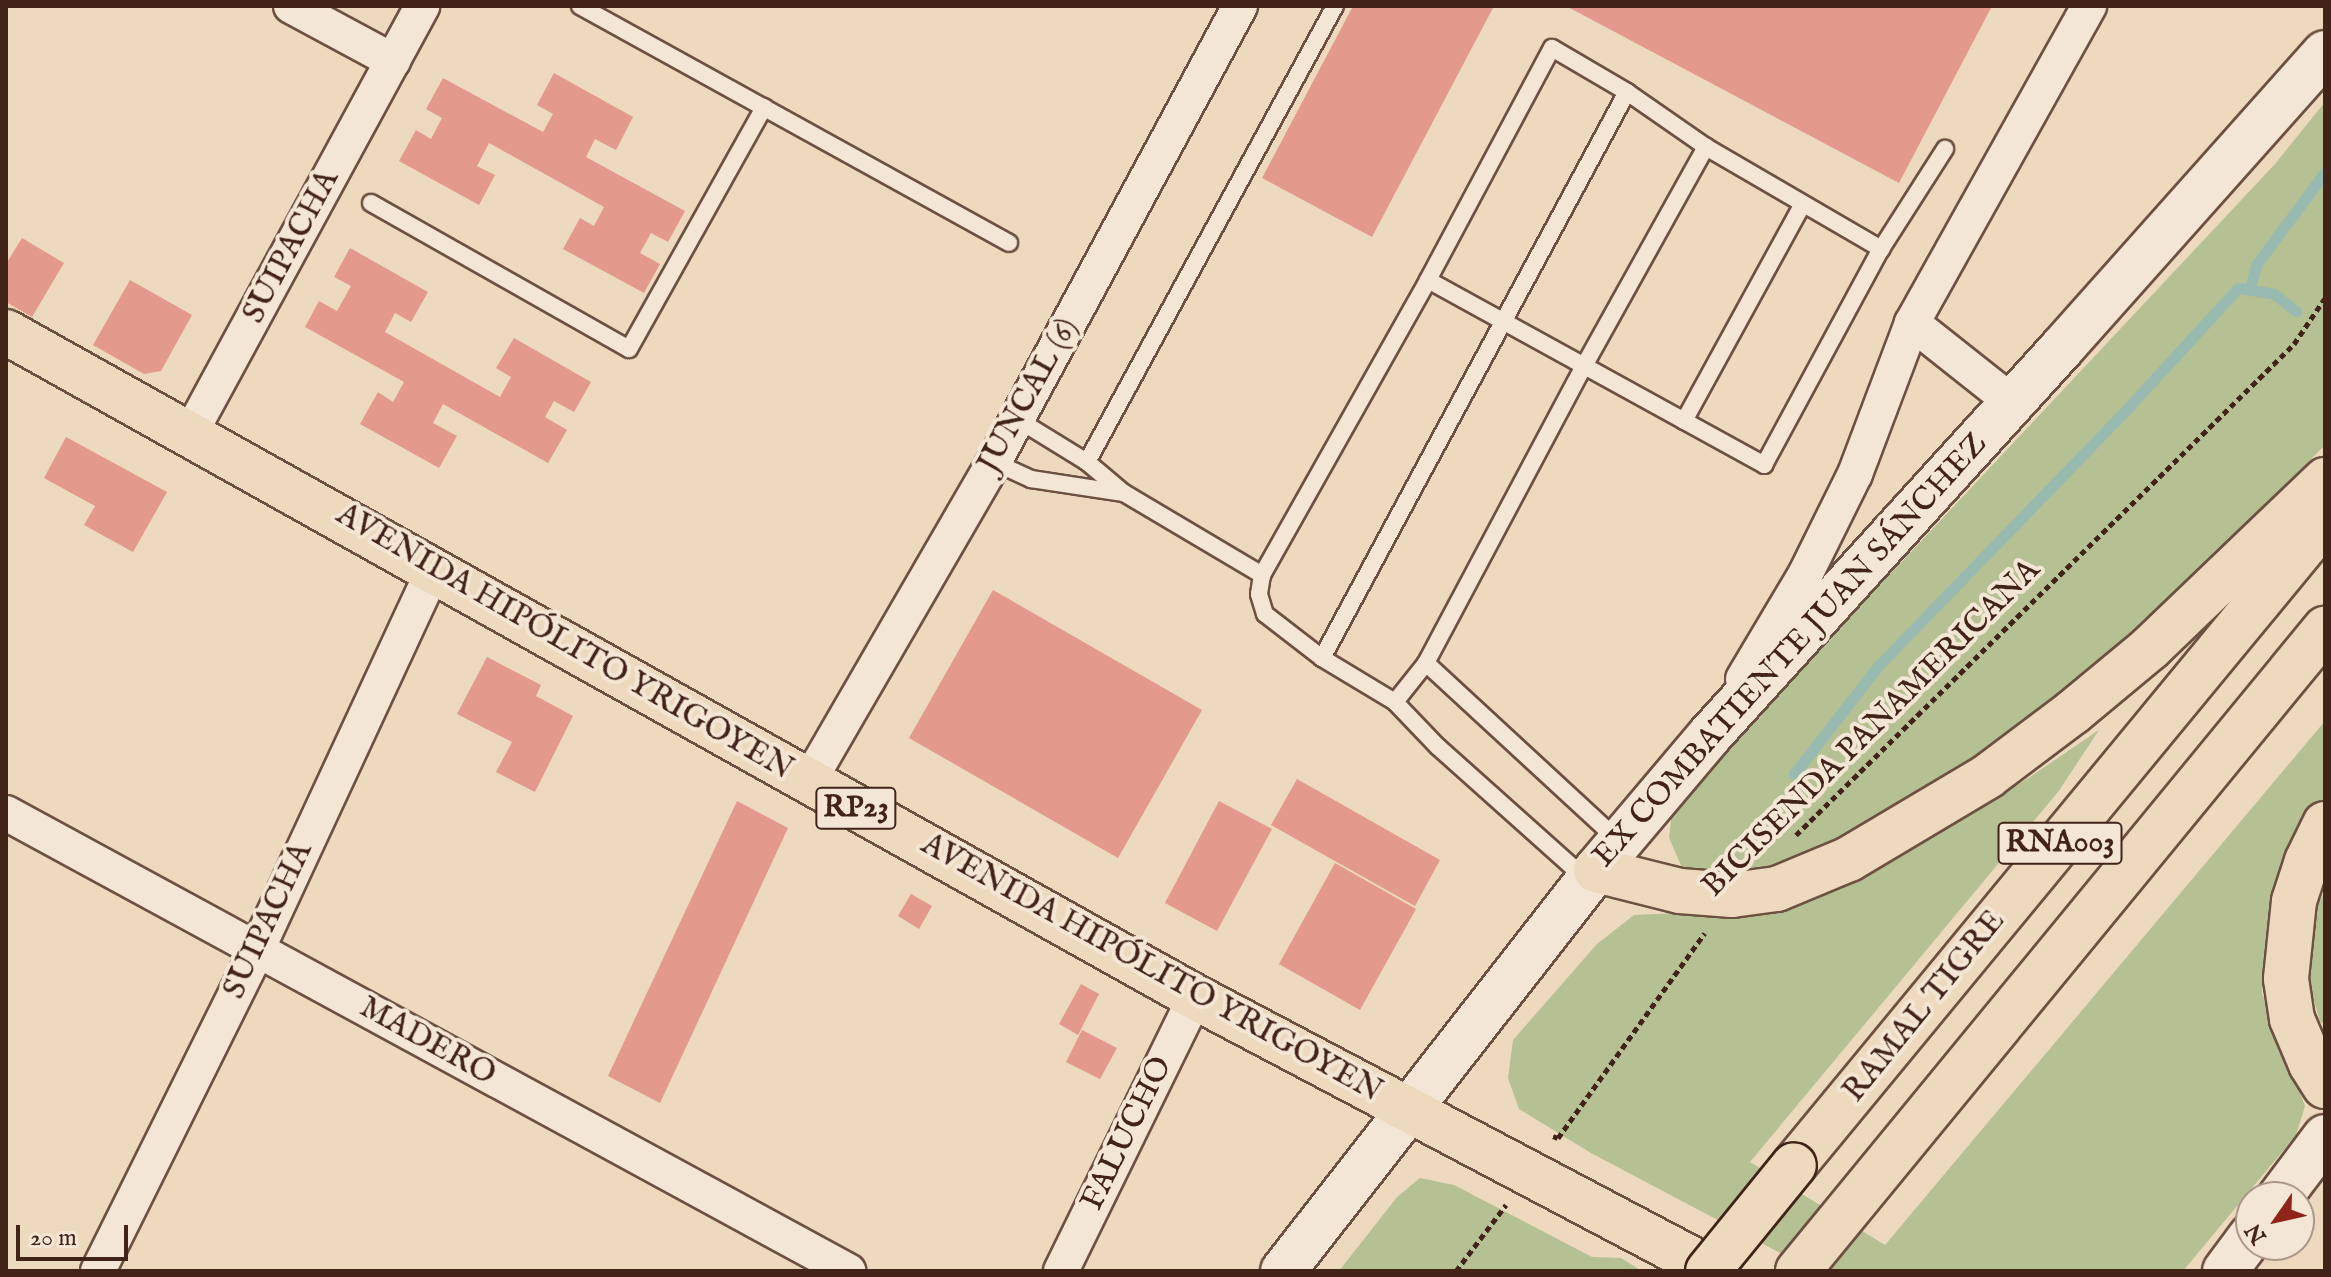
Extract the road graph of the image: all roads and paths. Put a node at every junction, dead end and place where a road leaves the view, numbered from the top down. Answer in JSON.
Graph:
{"nodes":[{"id":1,"x":291,"y":6,"type":"edge"},
{"id":2,"x":422,"y":6,"type":"edge"},
{"id":3,"x":580,"y":6,"type":"edge"},
{"id":4,"x":1240,"y":6,"type":"edge"},
{"id":5,"x":1335,"y":6,"type":"edge"},
{"id":6,"x":2089,"y":6,"type":"edge"},
{"id":7,"x":2325,"y":53,"type":"edge"},
{"id":8,"x":393,"y":61,"type":"junction"},
{"id":9,"x":1627,"y":92,"type":"junction"},
{"id":10,"x":764,"y":107,"type":"junction"},
{"id":11,"x":1706,"y":147,"type":"junction"},
{"id":12,"x":1945,"y":149,"type":"dead end"},
{"id":13,"x":371,"y":203,"type":"dead end"},
{"id":14,"x":1803,"y":204,"type":"junction"},
{"id":15,"x":1009,"y":243,"type":"dead end"},
{"id":16,"x":1881,"y":249,"type":"junction"},
{"id":17,"x":1428,"y":280,"type":"junction"},
{"id":18,"x":2325,"y":298,"type":"edge"},
{"id":19,"x":1503,"y":322,"type":"junction"},
{"id":20,"x":1912,"y":323,"type":"junction"},
{"id":21,"x":6,"y":332,"type":"edge"},
{"id":22,"x":1584,"y":366,"type":"junction"},
{"id":23,"x":2013,"y":403,"type":"junction"},
{"id":24,"x":1017,"y":419,"type":"junction"},
{"id":25,"x":1684,"y":421,"type":"junction"},
{"id":26,"x":191,"y":432,"type":"junction"},
{"id":27,"x":994,"y":462,"type":"junction"},
{"id":28,"x":1087,"y":462,"type":"junction"},
{"id":29,"x":2325,"y":480,"type":"edge"},
{"id":30,"x":1124,"y":493,"type":"junction"},
{"id":31,"x":2325,"y":521,"type":"edge"},
{"id":32,"x":434,"y":568,"type":"junction"},
{"id":33,"x":1262,"y":575,"type":"junction"},
{"id":34,"x":2325,"y":629,"type":"edge"},
{"id":35,"x":1322,"y":658,"type":"junction"},
{"id":36,"x":1426,"y":663,"type":"junction"},
{"id":37,"x":1395,"y":702,"type":"junction"},
{"id":38,"x":1710,"y":735,"type":"junction"},
{"id":39,"x":809,"y":781,"type":"junction"},
{"id":40,"x":6,"y":813,"type":"edge"},
{"id":41,"x":2325,"y":824,"type":"edge"},
{"id":42,"x":1786,"y":844,"type":"dead end"},
{"id":43,"x":1601,"y":864,"type":"junction"},
{"id":44,"x":1732,"y":895,"type":"junction"},
{"id":45,"x":257,"y":950,"type":"junction"},
{"id":46,"x":1195,"y":997,"type":"junction"},
{"id":47,"x":2325,"y":1086,"type":"edge"},
{"id":48,"x":1412,"y":1110,"type":"junction"},
{"id":49,"x":1545,"y":1132,"type":"dead end"},
{"id":50,"x":2325,"y":1137,"type":"edge"},
{"id":51,"x":2292,"y":1181,"type":"edge"},
{"id":52,"x":1495,"y":1197,"type":"dead end"},
{"id":53,"x":98,"y":1271,"type":"edge"},
{"id":54,"x":848,"y":1271,"type":"edge"},
{"id":55,"x":1061,"y":1271,"type":"edge"},
{"id":56,"x":1283,"y":1271,"type":"edge"},
{"id":57,"x":1456,"y":1271,"type":"edge"},
{"id":58,"x":1711,"y":1271,"type":"edge"},
{"id":59,"x":1798,"y":1271,"type":"edge"}],
"edges":[{"from":1,"to":8,"type":"street"},
{"from":2,"to":8,"type":"street","name":"SUIPACHA"},
{"from":3,"to":10,"type":"lane"},
{"from":4,"to":24,"type":"street","name":"JUNCAL (6)"},
{"from":5,"to":28,"type":"lane"},
{"from":6,"to":20,"type":"street"},
{"from":7,"to":23,"type":"street","name":"EX COMBATIENTE JUAN SÁNCHEZ"},
{"from":8,"to":26,"type":"street","name":"SUIPACHA"},
{"from":9,"to":11,"type":"lane"},
{"from":9,"to":17,"type":"lane"},
{"from":9,"to":19,"type":"lane"},
{"from":10,"to":13,"type":"lane"},
{"from":10,"to":15,"type":"lane"},
{"from":11,"to":14,"type":"lane"},
{"from":11,"to":22,"type":"lane"},
{"from":12,"to":16,"type":"lane"},
{"from":14,"to":16,"type":"lane"},
{"from":14,"to":25,"type":"lane"},
{"from":16,"to":25,"type":"lane"},
{"from":17,"to":19,"type":"lane"},
{"from":17,"to":33,"type":"lane"},
{"from":18,"to":42,"type":"path","name":"BICISENDA PANAMERICANA"},
{"from":19,"to":22,"type":"lane"},
{"from":19,"to":35,"type":"lane"},
{"from":20,"to":23,"type":"street"},
{"from":20,"to":38,"type":"street"},
{"from":21,"to":26,"type":"main road","name":"AVENIDA HIPÓLITO YRIGOYEN","number":"RP23"},
{"from":22,"to":25,"type":"lane"},
{"from":22,"to":36,"type":"lane"},
{"from":23,"to":38,"type":"street","name":"EX COMBATIENTE JUAN SÁNCHEZ"},
{"from":24,"to":27,"type":"street","name":"JUNCAL (6)"},
{"from":24,"to":28,"type":"lane"},
{"from":26,"to":32,"type":"main road","name":"AVENIDA HIPÓLITO YRIGOYEN","number":"RP23"},
{"from":27,"to":30,"type":"lane"},
{"from":27,"to":39,"type":"street","name":"JUNCAL (6)"},
{"from":28,"to":30,"type":"lane"},
{"from":29,"to":44,"type":"main road"},
{"from":30,"to":33,"type":"lane"},
{"from":31,"to":58,"type":"main road","name":"RAMAL TIGRE","number":"RNA003","bridge":true},
{"from":32,"to":39,"type":"main road","name":"AVENIDA HIPÓLITO YRIGOYEN","number":"RP23"},
{"from":32,"to":45,"type":"street","name":"SUIPACHA"},
{"from":33,"to":35,"type":"lane"},
{"from":34,"to":59,"type":"main road","number":"RNA003"},
{"from":35,"to":37,"type":"lane"},
{"from":36,"to":37,"type":"lane"},
{"from":36,"to":43,"type":"lane"},
{"from":37,"to":43,"type":"lane"},
{"from":38,"to":43,"type":"street","name":"EX COMBATIENTE JUAN SÁNCHEZ"},
{"from":39,"to":46,"type":"main road","name":"AVENIDA HIPÓLITO YRIGOYEN","number":"RP23"},
{"from":40,"to":45,"type":"street","name":"MADERO"},
{"from":41,"to":47,"type":"main road"},
{"from":43,"to":44,"type":"main road"},
{"from":43,"to":48,"type":"street","name":"EX COMBATIENTE JUAN SÁNCHEZ"},
{"from":44,"to":49,"type":"path","name":"BICISENDA PANAMERICANA"},
{"from":45,"to":53,"type":"street","name":"SUIPACHA"},
{"from":45,"to":54,"type":"street","name":"MADERO"},
{"from":46,"to":48,"type":"main road","name":"AVENIDA HIPÓLITO YRIGOYEN","number":"RP23"},
{"from":46,"to":55,"type":"street","name":"FALUCHO"},
{"from":48,"to":56,"type":"street","name":"EX COMBATIENTE JUAN SÁNCHEZ"},
{"from":48,"to":58,"type":"main road","name":"AVENIDA HIPÓLITO YRIGOYEN","number":"RP23"},
{"from":50,"to":51,"type":"street"},
{"from":52,"to":57,"type":"path"}]}
